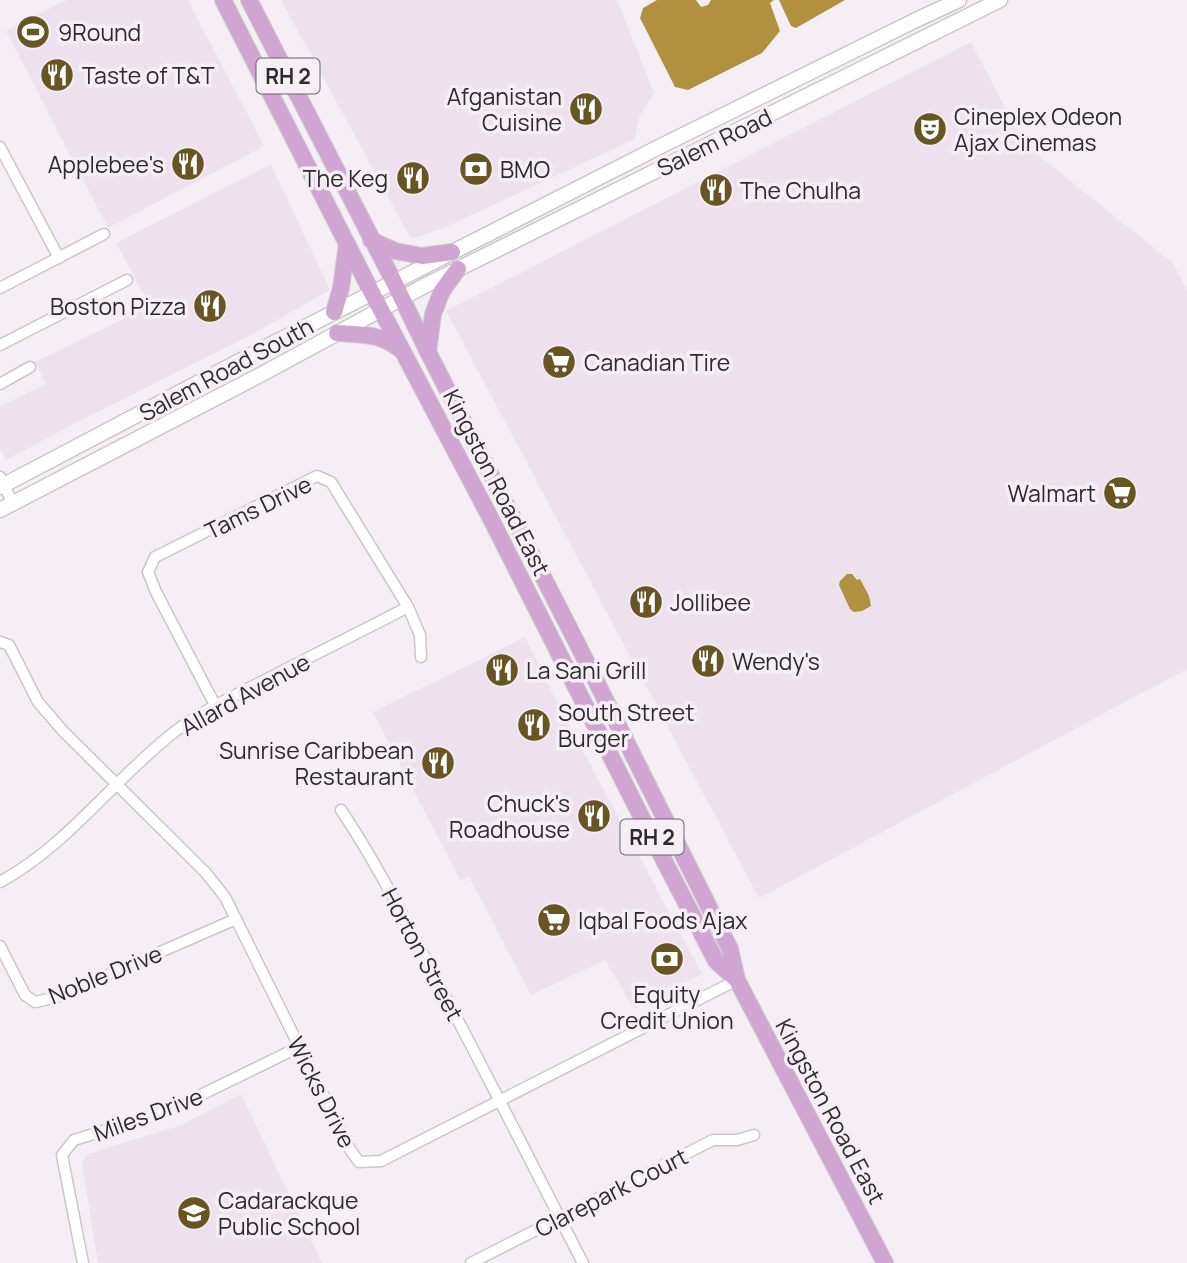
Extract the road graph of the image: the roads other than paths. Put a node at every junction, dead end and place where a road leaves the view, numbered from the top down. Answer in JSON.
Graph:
{"nodes":[{"id":1,"x":223,"y":0,"type":"edge"},
{"id":2,"x":249,"y":0,"type":"edge"},
{"id":3,"x":959,"y":0,"type":"edge"},
{"id":4,"x":1000,"y":0,"type":"edge"},
{"id":5,"x":0,"y":147,"type":"edge"},
{"id":6,"x":104,"y":234,"type":"dead end"},
{"id":7,"x":371,"y":240,"type":"junction"},
{"id":8,"x":347,"y":244,"type":"junction"},
{"id":9,"x":452,"y":252,"type":"junction"},
{"id":10,"x":59,"y":258,"type":"junction"},
{"id":11,"x":458,"y":269,"type":"junction"},
{"id":12,"x":127,"y":280,"type":"dead end"},
{"id":13,"x":394,"y":282,"type":"junction"},
{"id":14,"x":428,"y":284,"type":"joint"},
{"id":15,"x":0,"y":288,"type":"edge"},
{"id":16,"x":372,"y":293,"type":"junction"},
{"id":17,"x":402,"y":299,"type":"junction"},
{"id":18,"x":381,"y":309,"type":"junction"},
{"id":19,"x":334,"y":312,"type":"junction"},
{"id":20,"x":338,"y":333,"type":"junction"},
{"id":21,"x":0,"y":345,"type":"edge"},
{"id":22,"x":403,"y":352,"type":"junction"},
{"id":23,"x":428,"y":352,"type":"junction"},
{"id":24,"x":30,"y":368,"type":"dead end"},
{"id":25,"x":0,"y":384,"type":"edge"},
{"id":26,"x":1,"y":483,"type":"edge"},
{"id":27,"x":6,"y":507,"type":"edge"},
{"id":28,"x":408,"y":607,"type":"junction"},
{"id":29,"x":0,"y":642,"type":"edge"},
{"id":30,"x":421,"y":657,"type":"dead end"},
{"id":31,"x":215,"y":705,"type":"junction"},
{"id":32,"x":117,"y":785,"type":"junction"},
{"id":33,"x":341,"y":810,"type":"dead end"},
{"id":34,"x":0,"y":882,"type":"edge"},
{"id":35,"x":236,"y":919,"type":"junction"},
{"id":36,"x":0,"y":946,"type":"edge"},
{"id":37,"x":737,"y":980,"type":"junction"},
{"id":38,"x":299,"y":1047,"type":"junction"},
{"id":39,"x":500,"y":1100,"type":"junction"},
{"id":40,"x":754,"y":1135,"type":"dead end"},
{"id":41,"x":559,"y":1217,"type":"junction"},
{"id":42,"x":83,"y":1263,"type":"edge"},
{"id":43,"x":471,"y":1263,"type":"edge"},
{"id":44,"x":583,"y":1263,"type":"edge"},
{"id":45,"x":885,"y":1263,"type":"edge"}],
"edges":[{"from":1,"to":8,"type":"main road","name":"Kingston Road East","number":"RH 2"},
{"from":2,"to":7,"type":"main road","name":"Kingston Road East","number":"RH 2"},
{"from":3,"to":9,"type":"main road","name":"Salem Road"},
{"from":4,"to":11,"type":"main road","name":"Salem Road"},
{"from":5,"to":10,"type":"street"},
{"from":6,"to":10,"type":"street"},
{"from":7,"to":9,"type":"main road"},
{"from":7,"to":13,"type":"main road","name":"Kingston Road East","number":"RH 2"},
{"from":8,"to":16,"type":"main road","name":"Kingston Road East","number":"RH 2"},
{"from":8,"to":19,"type":"main road"},
{"from":9,"to":13,"type":"main road","name":"Salem Road South"},
{"from":10,"to":15,"type":"street"},
{"from":11,"to":14,"type":"main road","name":"Salem Road"},
{"from":11,"to":23,"type":"main road"},
{"from":12,"to":21,"type":"street"},
{"from":13,"to":16,"type":"main road","name":"Salem Road South"},
{"from":13,"to":17,"type":"main road","name":"Kingston Road East","number":"RH 2"},
{"from":14,"to":17,"type":"main road","name":"Salem Road South"},
{"from":16,"to":18,"type":"main road","name":"Kingston Road East","number":"RH 2"},
{"from":16,"to":19,"type":"main road","name":"Salem Road South"},
{"from":17,"to":18,"type":"main road","name":"Salem Road South"},
{"from":17,"to":23,"type":"main road","name":"Kingston Road East","number":"RH 2"},
{"from":18,"to":20,"type":"main road","name":"Salem Road South"},
{"from":18,"to":22,"type":"main road","name":"Kingston Road East","number":"RH 2"},
{"from":19,"to":26,"type":"main road","name":"Salem Road South"},
{"from":20,"to":22,"type":"main road"},
{"from":20,"to":27,"type":"main road","name":"Salem Road South"},
{"from":22,"to":37,"type":"main road","name":"Kingston Road East","number":"RH 2"},
{"from":23,"to":37,"type":"main road","name":"Kingston Road East","number":"RH 2"},
{"from":24,"to":25,"type":"street"},
{"from":26,"to":27,"type":"street"},
{"from":28,"to":30,"type":"street","name":"Tams Drive"},
{"from":28,"to":31,"type":"street","name":"Allard Avenue"},
{"from":28,"to":31,"type":"street","name":"Tams Drive"},
{"from":29,"to":32,"type":"street","name":"Wicks Drive"},
{"from":31,"to":32,"type":"street","name":"Allard Avenue"},
{"from":32,"to":34,"type":"street","name":"Allard Avenue"},
{"from":32,"to":35,"type":"street","name":"Wicks Drive"},
{"from":33,"to":39,"type":"street","name":"Horton Street"},
{"from":35,"to":36,"type":"street","name":"Noble Drive"},
{"from":35,"to":38,"type":"street","name":"Wicks Drive"},
{"from":37,"to":39,"type":"street","name":"Wicks Drive"},
{"from":37,"to":45,"type":"main road","name":"Kingston Road East","number":"RH 2"},
{"from":38,"to":39,"type":"street","name":"Wicks Drive"},
{"from":38,"to":42,"type":"street","name":"Miles Drive"},
{"from":39,"to":41,"type":"street","name":"Horton Street"},
{"from":40,"to":41,"type":"street","name":"Clarepark Court"},
{"from":41,"to":43,"type":"street","name":"Clarepark Court"},
{"from":41,"to":44,"type":"street","name":"Horton Street"}]}
